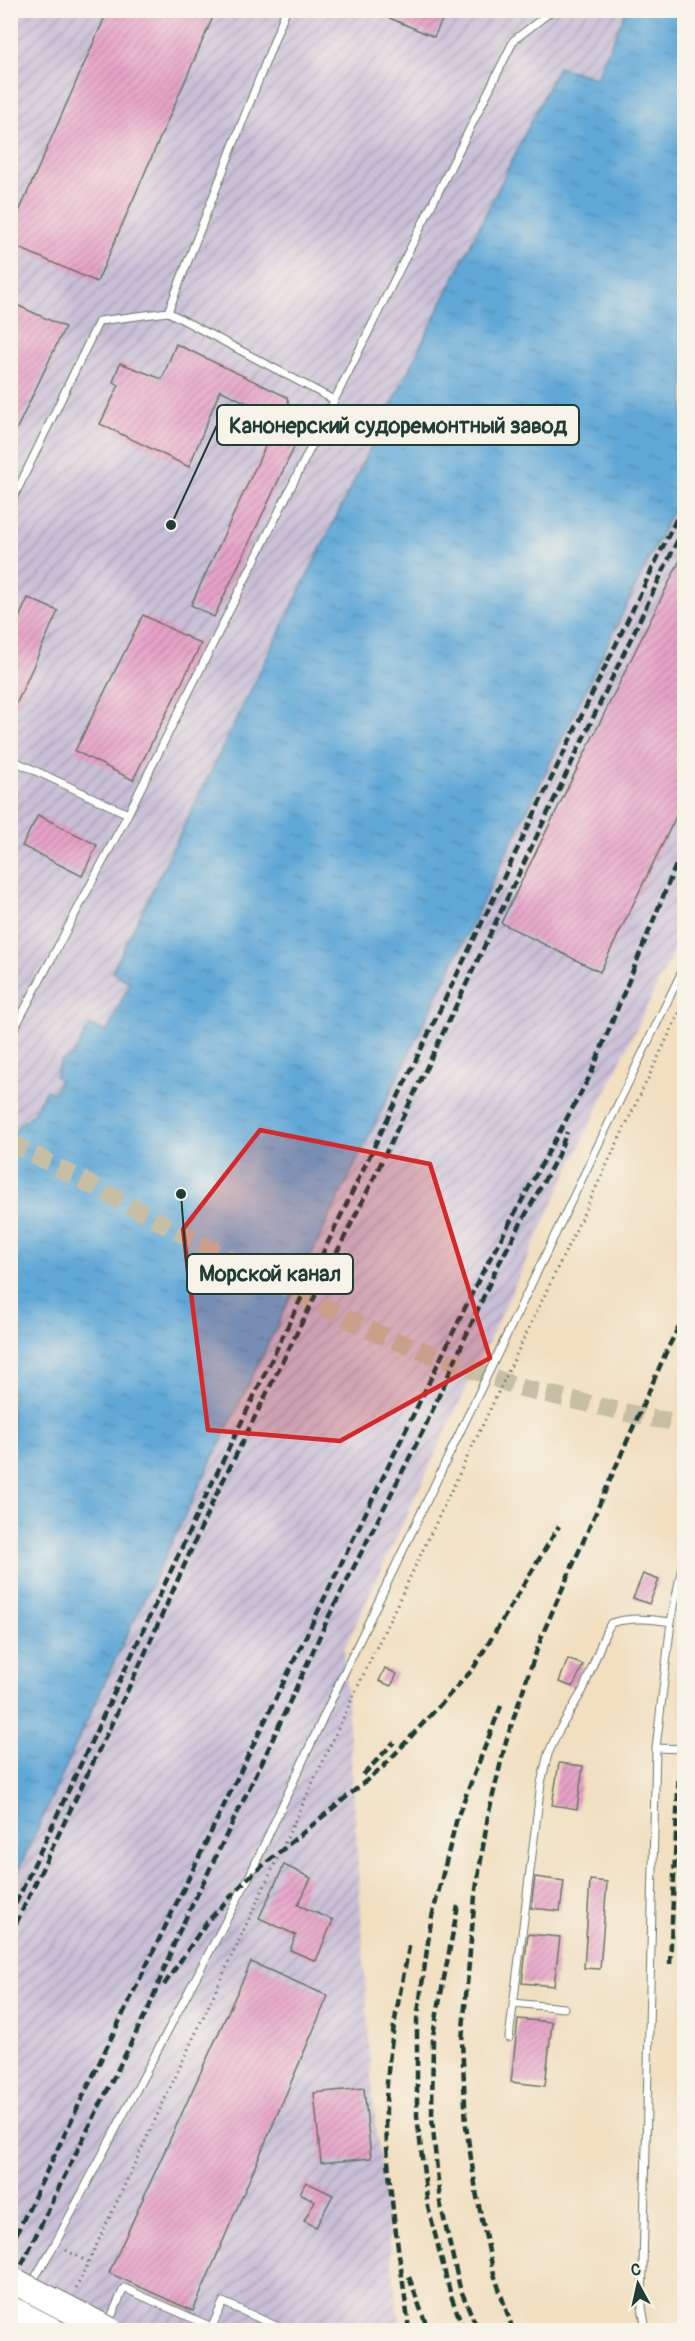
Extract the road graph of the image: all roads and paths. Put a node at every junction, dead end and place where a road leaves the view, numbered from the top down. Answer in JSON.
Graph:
{"nodes":[{"id":1,"x":286,"y":10,"type":"edge"},
{"id":2,"x":553,"y":10,"type":"edge"},
{"id":3,"x":168,"y":312,"type":"junction"},
{"id":4,"x":334,"y":400,"type":"junction"},
{"id":5,"x":10,"y":505,"type":"edge"},
{"id":6,"x":10,"y":759,"type":"edge"},
{"id":7,"x":128,"y":814,"type":"junction"},
{"id":8,"x":684,"y":967,"type":"edge"},
{"id":9,"x":684,"y":1003,"type":"edge"},
{"id":10,"x":10,"y":1037,"type":"edge"},
{"id":11,"x":684,"y":1556,"type":"edge"},
{"id":12,"x":671,"y":1622,"type":"junction"},
{"id":13,"x":656,"y":1748,"type":"junction"},
{"id":14,"x":684,"y":1749,"type":"edge"},
{"id":15,"x":513,"y":2002,"type":"junction"},
{"id":16,"x":564,"y":2008,"type":"dead end"},
{"id":17,"x":509,"y":2038,"type":"dead end"},
{"id":18,"x":75,"y":2292,"type":"dead end"},
{"id":19,"x":14,"y":2296,"type":"edge"},
{"id":20,"x":10,"y":2319,"type":"edge"},
{"id":21,"x":48,"y":2319,"type":"edge"},
{"id":22,"x":78,"y":2331,"type":"edge"},
{"id":23,"x":107,"y":2331,"type":"edge"},
{"id":24,"x":285,"y":2331,"type":"edge"},
{"id":25,"x":646,"y":2331,"type":"edge"}],
"edges":[{"from":1,"to":3,"type":"lane"},
{"from":2,"to":4,"type":"lane"},
{"from":3,"to":4,"type":"lane"},
{"from":3,"to":5,"type":"lane"},
{"from":4,"to":7,"type":"lane"},
{"from":6,"to":7,"type":"lane"},
{"from":7,"to":10,"type":"lane"},
{"from":8,"to":19,"type":"lane"},
{"from":9,"to":18,"type":"path"},
{"from":11,"to":12,"type":"lane"},
{"from":12,"to":13,"type":"lane"},
{"from":12,"to":15,"type":"lane"},
{"from":13,"to":14,"type":"lane"},
{"from":13,"to":25,"type":"lane"},
{"from":15,"to":16,"type":"lane"},
{"from":15,"to":17,"type":"lane"},
{"from":19,"to":20,"type":"lane"},
{"from":19,"to":21,"type":"highway","bridge":true},
{"from":19,"to":23,"type":"highway","bridge":true},
{"from":21,"to":22,"type":"lane"},
{"from":23,"to":24,"type":"lane"}]}
